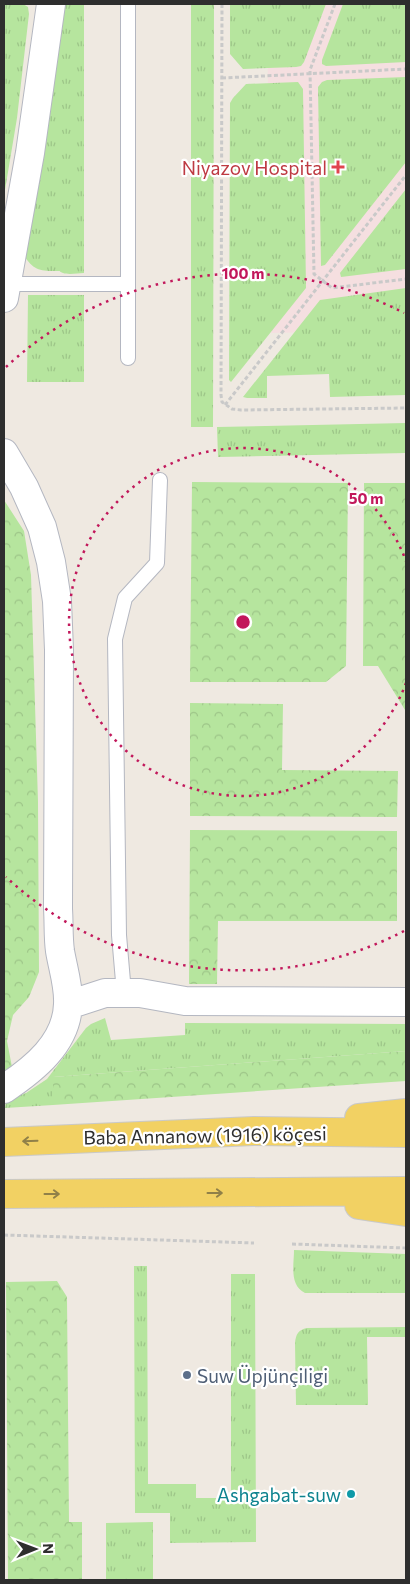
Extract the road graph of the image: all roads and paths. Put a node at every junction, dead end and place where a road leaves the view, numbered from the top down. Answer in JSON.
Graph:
{"nodes":[{"id":1,"x":51,"y":4,"type":"edge"},
{"id":2,"x":128,"y":4,"type":"edge"},
{"id":3,"x":222,"y":4,"type":"edge"},
{"id":4,"x":335,"y":4,"type":"edge"},
{"id":5,"x":406,"y":69,"type":"edge"},
{"id":6,"x":310,"y":74,"type":"junction"},
{"id":7,"x":222,"y":78,"type":"junction"},
{"id":8,"x":406,"y":175,"type":"edge"},
{"id":9,"x":406,"y":279,"type":"edge"},
{"id":10,"x":323,"y":281,"type":"junction"},
{"id":11,"x":128,"y":284,"type":"junction"},
{"id":12,"x":5,"y":291,"type":"edge"},
{"id":13,"x":128,"y":358,"type":"dead end"},
{"id":14,"x":225,"y":405,"type":"junction"},
{"id":15,"x":406,"y":408,"type":"edge"},
{"id":16,"x":4,"y":453,"type":"edge"},
{"id":17,"x":160,"y":480,"type":"dead end"},
{"id":18,"x":124,"y":993,"type":"junction"},
{"id":19,"x":406,"y":1002,"type":"edge"},
{"id":20,"x":68,"y":1005,"type":"junction"},
{"id":21,"x":4,"y":1089,"type":"edge"},
{"id":22,"x":406,"y":1113,"type":"edge"},
{"id":23,"x":254,"y":1131,"type":"junction"},
{"id":24,"x":406,"y":1133,"type":"edge"},
{"id":25,"x":4,"y":1142,"type":"edge"},
{"id":26,"x":406,"y":1192,"type":"edge"},
{"id":27,"x":276,"y":1193,"type":"junction"},
{"id":28,"x":4,"y":1194,"type":"edge"},
{"id":29,"x":406,"y":1212,"type":"edge"},
{"id":30,"x":4,"y":1235,"type":"edge"},
{"id":31,"x":254,"y":1243,"type":"dead end"},
{"id":32,"x":292,"y":1244,"type":"dead end"},
{"id":33,"x":406,"y":1248,"type":"edge"}],
"edges":[{"from":1,"to":12,"type":"street"},
{"from":2,"to":11,"type":"lane"},
{"from":3,"to":7,"type":"path"},
{"from":4,"to":6,"type":"path"},
{"from":5,"to":6,"type":"path"},
{"from":6,"to":7,"type":"path"},
{"from":6,"to":10,"type":"path"},
{"from":7,"to":14,"type":"path"},
{"from":8,"to":10,"type":"path"},
{"from":9,"to":10,"type":"path"},
{"from":10,"to":14,"type":"path"},
{"from":11,"to":12,"type":"lane"},
{"from":11,"to":13,"type":"lane"},
{"from":14,"to":15,"type":"path"},
{"from":16,"to":20,"type":"street"},
{"from":17,"to":18,"type":"lane"},
{"from":18,"to":19,"type":"street"},
{"from":18,"to":20,"type":"street"},
{"from":20,"to":21,"type":"street"},
{"from":22,"to":23,"type":"main road"},
{"from":23,"to":24,"type":"main road","name":"Baba Annanow (1916) köçesi"},
{"from":23,"to":25,"type":"main road","name":"Baba Annanow (1916) köçesi","one_way":true},
{"from":26,"to":27,"type":"main road"},
{"from":28,"to":27,"type":"main road","one_way":true},
{"from":27,"to":29,"type":"main road"},
{"from":30,"to":31,"type":"path"},
{"from":32,"to":33,"type":"path"}]}
